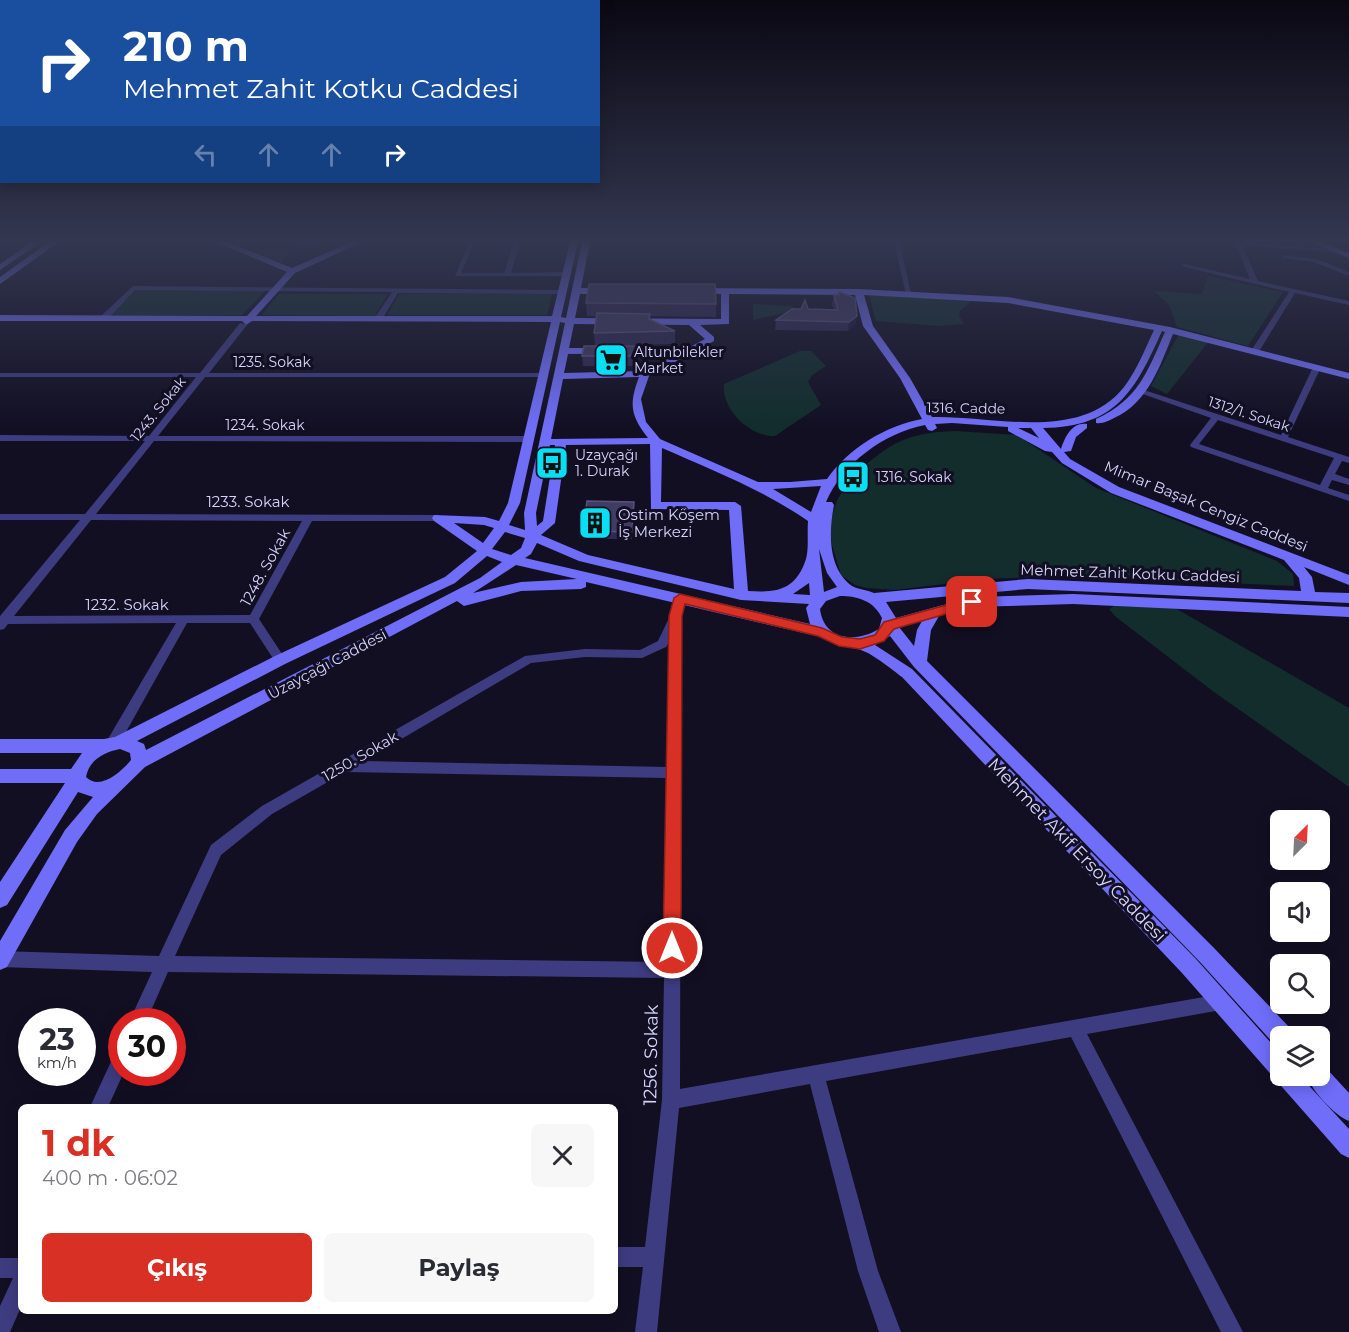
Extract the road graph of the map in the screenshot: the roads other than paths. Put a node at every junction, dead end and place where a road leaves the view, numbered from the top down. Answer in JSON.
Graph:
{"nodes":[{"id":1,"x":117,"y":304,"type":"edge"},
{"id":2,"x":261,"y":304,"type":"edge"},
{"id":3,"x":388,"y":304,"type":"edge"},
{"id":4,"x":559,"y":304,"type":"edge"},
{"id":5,"x":572,"y":304,"type":"edge"},
{"id":6,"x":725,"y":304,"type":"edge"},
{"id":7,"x":862,"y":304,"type":"edge"},
{"id":8,"x":1031,"y":304,"type":"edge"},
{"id":9,"x":1285,"y":304,"type":"edge"},
{"id":10,"x":0,"y":318,"type":"edge"},
{"id":11,"x":104,"y":318,"type":"junction"},
{"id":12,"x":378,"y":319,"type":"junction"},
{"id":13,"x":569,"y":321,"type":"junction"},
{"id":14,"x":691,"y":321,"type":"junction"},
{"id":15,"x":246,"y":322,"type":"junction"},
{"id":16,"x":554,"y":322,"type":"junction"},
{"id":17,"x":0,"y":326,"type":"edge"},
{"id":18,"x":1165,"y":329,"type":"junction"},
{"id":19,"x":688,"y":350,"type":"junction"},
{"id":20,"x":563,"y":351,"type":"junction"},
{"id":21,"x":1255,"y":351,"type":"junction"},
{"id":22,"x":1317,"y":367,"type":"junction"},
{"id":23,"x":645,"y":374,"type":"junction"},
{"id":24,"x":0,"y":375,"type":"edge"},
{"id":25,"x":543,"y":375,"type":"junction"},
{"id":26,"x":202,"y":376,"type":"junction"},
{"id":27,"x":558,"y":376,"type":"junction"},
{"id":28,"x":1349,"y":376,"type":"edge"},
{"id":29,"x":1142,"y":392,"type":"junction"},
{"id":30,"x":1216,"y":417,"type":"junction"},
{"id":31,"x":930,"y":424,"type":"junction"},
{"id":32,"x":1083,"y":426,"type":"junction"},
{"id":33,"x":1043,"y":428,"type":"junction"},
{"id":34,"x":1012,"y":429,"type":"junction"},
{"id":35,"x":0,"y":438,"type":"edge"},
{"id":36,"x":151,"y":438,"type":"junction"},
{"id":37,"x":529,"y":438,"type":"junction"},
{"id":38,"x":1283,"y":439,"type":"junction"},
{"id":39,"x":656,"y":441,"type":"junction"},
{"id":40,"x":544,"y":442,"type":"junction"},
{"id":41,"x":561,"y":442,"type":"junction"},
{"id":42,"x":1067,"y":455,"type":"junction"},
{"id":43,"x":1344,"y":459,"type":"edge"},
{"id":44,"x":1331,"y":476,"type":"junction"},
{"id":45,"x":829,"y":482,"type":"junction"},
{"id":46,"x":1349,"y":482,"type":"edge"},
{"id":47,"x":756,"y":485,"type":"junction"},
{"id":48,"x":1323,"y":489,"type":"junction"},
{"id":49,"x":1349,"y":498,"type":"edge"},
{"id":50,"x":0,"y":517,"type":"edge"},
{"id":51,"x":88,"y":517,"type":"junction"},
{"id":52,"x":309,"y":518,"type":"junction"},
{"id":53,"x":438,"y":518,"type":"junction"},
{"id":54,"x":813,"y":519,"type":"junction"},
{"id":55,"x":502,"y":527,"type":"junction"},
{"id":56,"x":532,"y":536,"type":"junction"},
{"id":57,"x":485,"y":551,"type":"junction"},
{"id":58,"x":1285,"y":557,"type":"junction"},
{"id":59,"x":812,"y":559,"type":"junction"},
{"id":60,"x":512,"y":561,"type":"junction"},
{"id":61,"x":1349,"y":571,"type":"edge"},
{"id":62,"x":1349,"y":580,"type":"edge"},
{"id":63,"x":626,"y":586,"type":"junction"},
{"id":64,"x":848,"y":590,"type":"junction"},
{"id":65,"x":741,"y":595,"type":"junction"},
{"id":66,"x":775,"y":597,"type":"junction"},
{"id":67,"x":1309,"y":597,"type":"junction"},
{"id":68,"x":680,"y":598,"type":"junction"},
{"id":69,"x":873,"y":598,"type":"junction"},
{"id":70,"x":1349,"y":598,"type":"edge"},
{"id":71,"x":818,"y":600,"type":"junction"},
{"id":72,"x":1349,"y":612,"type":"edge"},
{"id":73,"x":934,"y":613,"type":"junction"},
{"id":74,"x":421,"y":615,"type":"junction"},
{"id":75,"x":675,"y":616,"type":"junction"},
{"id":76,"x":184,"y":619,"type":"junction"},
{"id":77,"x":253,"y":619,"type":"junction"},
{"id":78,"x":2,"y":622,"type":"edge"},
{"id":79,"x":889,"y":625,"type":"junction"},
{"id":80,"x":822,"y":632,"type":"junction"},
{"id":81,"x":860,"y":644,"type":"junction"},
{"id":82,"x":280,"y":660,"type":"junction"},
{"id":83,"x":919,"y":663,"type":"junction"},
{"id":84,"x":112,"y":744,"type":"junction"},
{"id":85,"x":0,"y":746,"type":"edge"},
{"id":86,"x":139,"y":762,"type":"junction"},
{"id":87,"x":343,"y":766,"type":"junction"},
{"id":88,"x":674,"y":772,"type":"junction"},
{"id":89,"x":0,"y":776,"type":"edge"},
{"id":90,"x":77,"y":777,"type":"junction"},
{"id":91,"x":126,"y":778,"type":"junction"},
{"id":92,"x":0,"y":899,"type":"edge"},
{"id":93,"x":0,"y":959,"type":"edge"},
{"id":94,"x":163,"y":964,"type":"junction"},
{"id":95,"x":672,"y":970,"type":"junction"},
{"id":96,"x":1221,"y":1002,"type":"junction"},
{"id":97,"x":143,"y":1008,"type":"edge"},
{"id":98,"x":1273,"y":1026,"type":"edge"},
{"id":99,"x":1075,"y":1029,"type":"junction"},
{"id":100,"x":1270,"y":1058,"type":"edge"},
{"id":101,"x":816,"y":1075,"type":"junction"},
{"id":102,"x":109,"y":1086,"type":"edge"},
{"id":103,"x":1295,"y":1086,"type":"edge"},
{"id":104,"x":1327,"y":1086,"type":"edge"},
{"id":105,"x":671,"y":1100,"type":"junction"},
{"id":106,"x":100,"y":1104,"type":"edge"},
{"id":107,"x":1349,"y":1110,"type":"edge"},
{"id":108,"x":1349,"y":1146,"type":"edge"},
{"id":109,"x":618,"y":1257,"type":"edge"},
{"id":110,"x":654,"y":1257,"type":"junction"},
{"id":111,"x":0,"y":1268,"type":"edge"},
{"id":112,"x":18,"y":1268,"type":"edge"},
{"id":113,"x":18,"y":1290,"type":"edge"},
{"id":114,"x":0,"y":1330,"type":"edge"},
{"id":115,"x":646,"y":1332,"type":"edge"},
{"id":116,"x":890,"y":1332,"type":"edge"},
{"id":117,"x":1232,"y":1332,"type":"edge"}],
"edges":[{"from":1,"to":11,"type":"street"},
{"from":2,"to":15,"type":"street","name":"1243. Sokak"},
{"from":3,"to":12,"type":"street"},
{"from":4,"to":16,"type":"street"},
{"from":5,"to":13,"type":"street"},
{"from":6,"to":14,"type":"street"},
{"from":7,"to":31,"type":"street"},
{"from":8,"to":18,"type":"street"},
{"from":9,"to":21,"type":"street"},
{"from":10,"to":11,"type":"street"},
{"from":11,"to":15,"type":"street"},
{"from":12,"to":15,"type":"street"},
{"from":12,"to":16,"type":"street"},
{"from":13,"to":14,"type":"street"},
{"from":13,"to":16,"type":"street"},
{"from":13,"to":20,"type":"street"},
{"from":14,"to":19,"type":"street"},
{"from":15,"to":16,"type":"street"},
{"from":15,"to":17,"type":"street"},
{"from":15,"to":26,"type":"street","name":"1243. Sokak"},
{"from":16,"to":25,"type":"street"},
{"from":18,"to":21,"type":"street"},
{"from":18,"to":29,"type":"street","name":"1316. Cadde"},
{"from":18,"to":33,"type":"street","name":"1316. Cadde"},
{"from":19,"to":20,"type":"street"},
{"from":19,"to":23,"type":"street"},
{"from":20,"to":27,"type":"street"},
{"from":21,"to":22,"type":"street"},
{"from":22,"to":28,"type":"street"},
{"from":22,"to":38,"type":"street"},
{"from":23,"to":27,"type":"street"},
{"from":23,"to":39,"type":"street"},
{"from":24,"to":26,"type":"street","name":"1235. Sokak"},
{"from":25,"to":26,"type":"street","name":"1235. Sokak"},
{"from":25,"to":37,"type":"street"},
{"from":26,"to":36,"type":"street","name":"1243. Sokak"},
{"from":27,"to":40,"type":"street"},
{"from":29,"to":30,"type":"street","name":"1312/1. Sokak"},
{"from":29,"to":32,"type":"street","name":"1316. Cadde"},
{"from":30,"to":38,"type":"street","name":"1312/1. Sokak"},
{"from":30,"to":48,"type":"street"},
{"from":31,"to":33,"type":"street","name":"1316. Cadde"},
{"from":31,"to":34,"type":"street","name":"1316. Cadde"},
{"from":31,"to":45,"type":"street","name":"1316. Cadde"},
{"from":31,"to":64,"type":"street","name":"1316. Cadde"},
{"from":32,"to":33,"type":"street","name":"1316. Cadde"},
{"from":32,"to":42,"type":"street"},
{"from":33,"to":34,"type":"street","name":"1316. Cadde"},
{"from":33,"to":42,"type":"street","name":"Mimar Başak Cengiz Caddesi"},
{"from":34,"to":42,"type":"street"},
{"from":35,"to":36,"type":"street","name":"1234. Sokak"},
{"from":36,"to":37,"type":"street","name":"1234. Sokak"},
{"from":36,"to":51,"type":"street","name":"1243. Sokak"},
{"from":37,"to":55,"type":"street"},
{"from":38,"to":43,"type":"street","name":"1312/1. Sokak"},
{"from":39,"to":41,"type":"street"},
{"from":39,"to":47,"type":"street"},
{"from":39,"to":65,"type":"street"},
{"from":40,"to":41,"type":"street"},
{"from":40,"to":56,"type":"street"},
{"from":41,"to":56,"type":"street","name":"Uzayçağı Caddesi"},
{"from":42,"to":58,"type":"street","name":"Mimar Başak Cengiz Caddesi"},
{"from":42,"to":61,"type":"street","name":"Mimar Başak Cengiz Caddesi"},
{"from":43,"to":44,"type":"street"},
{"from":44,"to":46,"type":"street"},
{"from":44,"to":48,"type":"street"},
{"from":45,"to":47,"type":"street"},
{"from":45,"to":54,"type":"street","name":"1316. Cadde"},
{"from":47,"to":54,"type":"street"},
{"from":48,"to":49,"type":"street"},
{"from":50,"to":51,"type":"street","name":"1233. Sokak"},
{"from":51,"to":52,"type":"street","name":"1233. Sokak"},
{"from":51,"to":78,"type":"street","name":"1243. Sokak"},
{"from":52,"to":53,"type":"street","name":"1233. Sokak"},
{"from":52,"to":77,"type":"street","name":"1248. Sokak"},
{"from":53,"to":55,"type":"street"},
{"from":53,"to":57,"type":"street"},
{"from":54,"to":59,"type":"street","name":"1316. Cadde"},
{"from":55,"to":56,"type":"street"},
{"from":55,"to":57,"type":"street","name":"Uzayçağı Caddesi"},
{"from":56,"to":60,"type":"street","name":"Uzayçağı Caddesi"},
{"from":56,"to":65,"type":"street"},
{"from":57,"to":60,"type":"street"},
{"from":57,"to":82,"type":"street","name":"Uzayçağı Caddesi"},
{"from":58,"to":62,"type":"street","name":"Mimar Başak Cengiz Caddesi"},
{"from":58,"to":67,"type":"street"},
{"from":59,"to":66,"type":"street"},
{"from":59,"to":71,"type":"street","name":"1316. Cadde"},
{"from":60,"to":63,"type":"street"},
{"from":60,"to":74,"type":"street","name":"Uzayçağı Caddesi"},
{"from":63,"to":68,"type":"street"},
{"from":63,"to":74,"type":"street"},
{"from":64,"to":69,"type":"street"},
{"from":64,"to":71,"type":"street"},
{"from":65,"to":66,"type":"street"},
{"from":66,"to":71,"type":"street"},
{"from":67,"to":69,"type":"street","name":"Mehmet Zahit Kotku Caddesi"},
{"from":67,"to":70,"type":"street","name":"Mehmet Zahit Kotku Caddesi"},
{"from":68,"to":75,"type":"street","name":"1256. Sokak"},
{"from":68,"to":80,"type":"street"},
{"from":69,"to":79,"type":"street"},
{"from":71,"to":80,"type":"street"},
{"from":72,"to":73,"type":"street","name":"Mehmet Zahit Kotku Caddesi"},
{"from":73,"to":79,"type":"street","name":"Mehmet Zahit Kotku Caddesi"},
{"from":73,"to":83,"type":"street"},
{"from":74,"to":86,"type":"street","name":"Uzayçağı Caddesi"},
{"from":75,"to":87,"type":"street","name":"1250. Sokak"},
{"from":75,"to":88,"type":"street","name":"1256. Sokak"},
{"from":76,"to":77,"type":"street","name":"1232. Sokak"},
{"from":76,"to":78,"type":"street","name":"1232. Sokak"},
{"from":76,"to":84,"type":"street"},
{"from":77,"to":82,"type":"street","name":"1248. Sokak"},
{"from":79,"to":81,"type":"street"},
{"from":79,"to":83,"type":"street","name":"Mehmet Akif Ersoy Caddesi"},
{"from":80,"to":81,"type":"street"},
{"from":81,"to":96,"type":"street","name":"Mehmet Akif Ersoy Caddesi"},
{"from":82,"to":84,"type":"street","name":"Uzayçağı Caddesi"},
{"from":83,"to":98,"type":"street","name":"Mehmet Akif Ersoy Caddesi"},
{"from":84,"to":85,"type":"street"},
{"from":84,"to":86,"type":"street"},
{"from":84,"to":90,"type":"street"},
{"from":86,"to":91,"type":"street"},
{"from":87,"to":88,"type":"street"},
{"from":87,"to":94,"type":"street","name":"1250. Sokak"},
{"from":88,"to":95,"type":"street","name":"1256. Sokak"},
{"from":89,"to":90,"type":"street"},
{"from":90,"to":91,"type":"street"},
{"from":90,"to":92,"type":"street"},
{"from":91,"to":93,"type":"street"},
{"from":93,"to":94,"type":"street"},
{"from":94,"to":95,"type":"street"},
{"from":94,"to":97,"type":"street","name":"1250. Sokak"},
{"from":95,"to":105,"type":"street","name":"1256. Sokak"},
{"from":96,"to":99,"type":"street"},
{"from":96,"to":100,"type":"street","name":"Mehmet Akif Ersoy Caddesi"},
{"from":99,"to":101,"type":"street"},
{"from":99,"to":117,"type":"street"},
{"from":101,"to":105,"type":"street"},
{"from":101,"to":116,"type":"street"},
{"from":102,"to":106,"type":"street"},
{"from":103,"to":108,"type":"street"},
{"from":104,"to":107,"type":"street"},
{"from":105,"to":110,"type":"street","name":"1256. Sokak"},
{"from":109,"to":110,"type":"street"},
{"from":110,"to":115,"type":"street","name":"1256. Sokak"},
{"from":111,"to":112,"type":"street"},
{"from":113,"to":114,"type":"street"}]}
